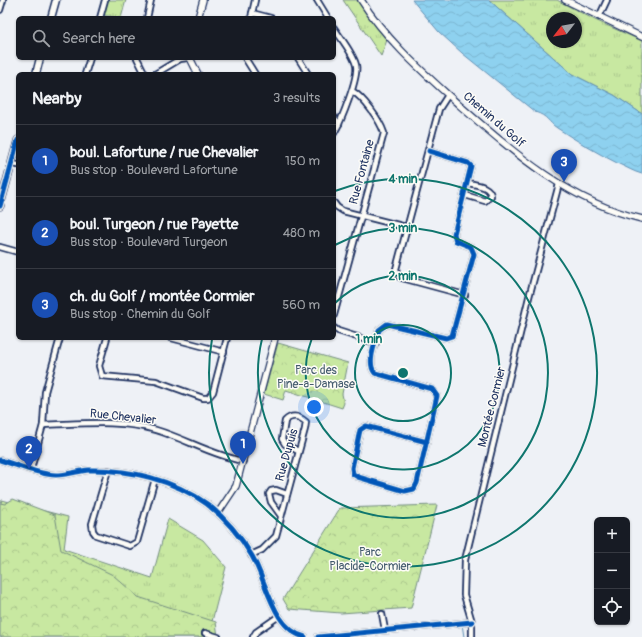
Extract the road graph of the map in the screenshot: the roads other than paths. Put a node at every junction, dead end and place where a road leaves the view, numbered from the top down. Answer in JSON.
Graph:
{"nodes":[{"id":1,"x":3,"y":0,"type":"edge"},
{"id":2,"x":56,"y":0,"type":"edge"},
{"id":3,"x":105,"y":0,"type":"edge"},
{"id":4,"x":152,"y":0,"type":"edge"},
{"id":5,"x":203,"y":0,"type":"edge"},
{"id":6,"x":255,"y":0,"type":"edge"},
{"id":7,"x":317,"y":0,"type":"edge"},
{"id":8,"x":361,"y":0,"type":"edge"},
{"id":9,"x":565,"y":0,"type":"edge"},
{"id":10,"x":607,"y":0,"type":"edge"},
{"id":11,"x":0,"y":10,"type":"edge"},
{"id":12,"x":252,"y":13,"type":"junction"},
{"id":13,"x":52,"y":16,"type":"edge"},
{"id":14,"x":101,"y":16,"type":"edge"},
{"id":15,"x":148,"y":16,"type":"edge"},
{"id":16,"x":199,"y":16,"type":"edge"},
{"id":17,"x":251,"y":16,"type":"edge"},
{"id":18,"x":263,"y":16,"type":"edge"},
{"id":19,"x":327,"y":16,"type":"edge"},
{"id":20,"x":599,"y":17,"type":"junction"},
{"id":21,"x":336,"y":31,"type":"edge"},
{"id":22,"x":641,"y":35,"type":"edge"},
{"id":23,"x":40,"y":60,"type":"edge"},
{"id":24,"x":89,"y":60,"type":"edge"},
{"id":25,"x":138,"y":60,"type":"edge"},
{"id":26,"x":178,"y":60,"type":"edge"},
{"id":27,"x":189,"y":60,"type":"edge"},
{"id":28,"x":246,"y":60,"type":"edge"},
{"id":29,"x":299,"y":60,"type":"edge"},
{"id":30,"x":36,"y":72,"type":"edge"},
{"id":31,"x":86,"y":72,"type":"edge"},
{"id":32,"x":144,"y":72,"type":"edge"},
{"id":33,"x":157,"y":72,"type":"edge"},
{"id":34,"x":197,"y":72,"type":"edge"},
{"id":35,"x":254,"y":72,"type":"edge"},
{"id":36,"x":307,"y":72,"type":"edge"},
{"id":37,"x":352,"y":91,"type":"junction"},
{"id":38,"x":448,"y":95,"type":"junction"},
{"id":39,"x":336,"y":120,"type":"edge"},
{"id":40,"x":338,"y":124,"type":"junction"},
{"id":41,"x":336,"y":128,"type":"edge"},
{"id":42,"x":429,"y":151,"type":"junction"},
{"id":43,"x":15,"y":164,"type":"edge"},
{"id":44,"x":468,"y":183,"type":"junction"},
{"id":45,"x":559,"y":184,"type":"junction"},
{"id":46,"x":465,"y":195,"type":"junction"},
{"id":47,"x":336,"y":205,"type":"edge"},
{"id":48,"x":0,"y":206,"type":"edge"},
{"id":49,"x":361,"y":216,"type":"junction"},
{"id":50,"x":642,"y":218,"type":"edge"},
{"id":51,"x":406,"y":227,"type":"junction"},
{"id":52,"x":0,"y":247,"type":"edge"},
{"id":53,"x":16,"y":251,"type":"edge"},
{"id":54,"x":464,"y":295,"type":"junction"},
{"id":55,"x":336,"y":308,"type":"edge"},
{"id":56,"x":336,"y":330,"type":"edge"},
{"id":57,"x":59,"y":340,"type":"edge"},
{"id":58,"x":106,"y":340,"type":"edge"},
{"id":59,"x":179,"y":340,"type":"edge"},
{"id":60,"x":227,"y":340,"type":"edge"},
{"id":61,"x":274,"y":340,"type":"edge"},
{"id":62,"x":376,"y":343,"type":"junction"},
{"id":63,"x":224,"y":352,"type":"junction"},
{"id":64,"x":43,"y":425,"type":"junction"},
{"id":65,"x":427,"y":442,"type":"junction"},
{"id":66,"x":298,"y":451,"type":"junction"},
{"id":67,"x":0,"y":460,"type":"edge"},
{"id":68,"x":242,"y":461,"type":"junction"},
{"id":69,"x":31,"y":469,"type":"junction"},
{"id":70,"x":108,"y":470,"type":"junction"},
{"id":71,"x":155,"y":479,"type":"junction"},
{"id":72,"x":287,"y":494,"type":"junction"},
{"id":73,"x":218,"y":513,"type":"junction"},
{"id":74,"x":281,"y":516,"type":"junction"},
{"id":75,"x":251,"y":555,"type":"junction"},
{"id":76,"x":382,"y":614,"type":"dead end"},
{"id":77,"x":279,"y":616,"type":"junction"},
{"id":78,"x":472,"y":622,"type":"junction"},
{"id":79,"x":385,"y":630,"type":"junction"},
{"id":80,"x":205,"y":633,"type":"dead end"},
{"id":81,"x":218,"y":637,"type":"edge"},
{"id":82,"x":253,"y":637,"type":"edge"},
{"id":83,"x":305,"y":637,"type":"edge"},
{"id":84,"x":318,"y":637,"type":"edge"},
{"id":85,"x":472,"y":637,"type":"edge"}],
"edges":[{"from":1,"to":11,"type":"street"},
{"from":2,"to":13,"type":"main road"},
{"from":3,"to":14,"type":"street"},
{"from":4,"to":15,"type":"street"},
{"from":5,"to":16,"type":"street"},
{"from":6,"to":12,"type":"street"},
{"from":7,"to":19,"type":"street"},
{"from":8,"to":38,"type":"street","name":"Chemin du Golf"},
{"from":9,"to":20,"type":"street"},
{"from":10,"to":20,"type":"street"},
{"from":12,"to":17,"type":"street"},
{"from":12,"to":18,"type":"street"},
{"from":20,"to":22,"type":"street"},
{"from":21,"to":37,"type":"street"},
{"from":23,"to":30,"type":"main road"},
{"from":24,"to":31,"type":"street"},
{"from":25,"to":32,"type":"street"},
{"from":26,"to":33,"type":"street"},
{"from":27,"to":34,"type":"street"},
{"from":28,"to":35,"type":"street"},
{"from":29,"to":36,"type":"street"},
{"from":37,"to":40,"type":"street"},
{"from":37,"to":49,"type":"street","name":"Rue Fontaine"},
{"from":38,"to":42,"type":"street"},
{"from":38,"to":45,"type":"street","name":"Chemin du Golf"},
{"from":39,"to":40,"type":"street"},
{"from":40,"to":41,"type":"street"},
{"from":42,"to":44,"type":"street"},
{"from":42,"to":51,"type":"street"},
{"from":43,"to":48,"type":"main road"},
{"from":44,"to":46,"type":"street"},
{"from":44,"to":46,"type":"street"},
{"from":45,"to":50,"type":"street","name":"Chemin du Golf"},
{"from":45,"to":78,"type":"street","name":"Montée Cormier"},
{"from":46,"to":54,"type":"street"},
{"from":47,"to":49,"type":"street"},
{"from":49,"to":51,"type":"street"},
{"from":49,"to":55,"type":"street","name":"Rue Fontaine"},
{"from":51,"to":54,"type":"street"},
{"from":52,"to":53,"type":"street"},
{"from":54,"to":62,"type":"street"},
{"from":56,"to":62,"type":"street"},
{"from":57,"to":64,"type":"street"},
{"from":58,"to":63,"type":"street"},
{"from":59,"to":63,"type":"street"},
{"from":60,"to":63,"type":"street"},
{"from":61,"to":68,"type":"street"},
{"from":62,"to":65,"type":"street"},
{"from":64,"to":68,"type":"street","name":"Rue Chevalier"},
{"from":64,"to":69,"type":"street"},
{"from":65,"to":65,"type":"street"},
{"from":66,"to":66,"type":"street","name":"Rue Dupuis"},
{"from":66,"to":72,"type":"street","name":"Rue Dupuis"},
{"from":67,"to":69,"type":"street"},
{"from":68,"to":73,"type":"street"},
{"from":69,"to":70,"type":"street"},
{"from":70,"to":71,"type":"street"},
{"from":70,"to":71,"type":"street"},
{"from":71,"to":73,"type":"street"},
{"from":72,"to":74,"type":"street","name":"Rue Dupuis"},
{"from":72,"to":74,"type":"street","name":"Rue Dupuis"},
{"from":73,"to":75,"type":"street"},
{"from":74,"to":75,"type":"street","name":"Rue Dupuis"},
{"from":75,"to":77,"type":"street"},
{"from":76,"to":79,"type":"street"},
{"from":77,"to":82,"type":"street"},
{"from":77,"to":83,"type":"street"},
{"from":78,"to":79,"type":"street"},
{"from":78,"to":85,"type":"street","name":"Montée Cormier"},
{"from":79,"to":84,"type":"street"},
{"from":80,"to":81,"type":"street"}]}
